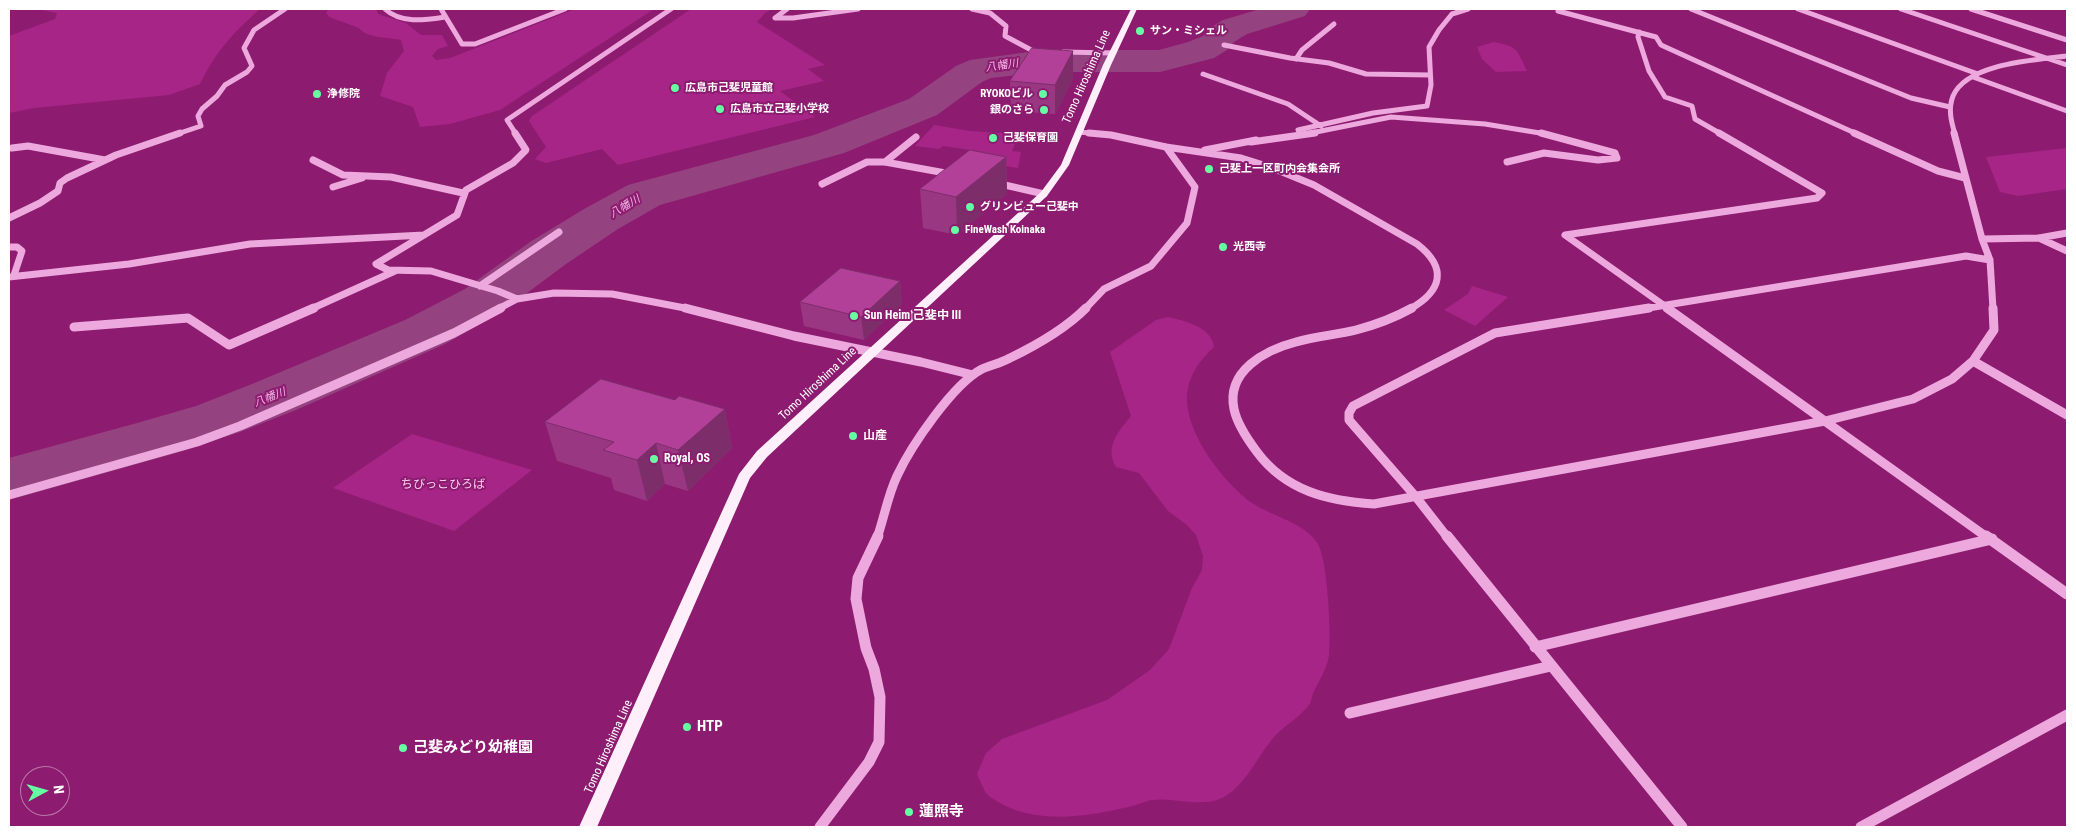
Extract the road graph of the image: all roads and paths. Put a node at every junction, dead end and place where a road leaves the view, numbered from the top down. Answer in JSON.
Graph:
{"nodes":[{"id":1,"x":285,"y":9,"type":"edge"},
{"id":2,"x":385,"y":9,"type":"edge"},
{"id":3,"x":440,"y":9,"type":"edge"},
{"id":4,"x":565,"y":9,"type":"edge"},
{"id":5,"x":672,"y":9,"type":"edge"},
{"id":6,"x":787,"y":9,"type":"edge"},
{"id":7,"x":858,"y":9,"type":"edge"},
{"id":8,"x":972,"y":9,"type":"edge"},
{"id":9,"x":1134,"y":9,"type":"edge"},
{"id":10,"x":1468,"y":9,"type":"edge"},
{"id":11,"x":1691,"y":9,"type":"edge"},
{"id":12,"x":1798,"y":9,"type":"edge"},
{"id":13,"x":1901,"y":9,"type":"edge"},
{"id":14,"x":1971,"y":9,"type":"edge"},
{"id":15,"x":1458,"y":10,"type":"edge"},
{"id":16,"x":1558,"y":11,"type":"dead end"},
{"id":17,"x":445,"y":17,"type":"junction"},
{"id":18,"x":1334,"y":24,"type":"dead end"},
{"id":19,"x":1639,"y":32,"type":"junction"},
{"id":20,"x":2067,"y":40,"type":"edge"},
{"id":21,"x":1224,"y":45,"type":"dead end"},
{"id":22,"x":1050,"y":52,"type":"edge"},
{"id":23,"x":1058,"y":52,"type":"edge"},
{"id":24,"x":2067,"y":56,"type":"edge"},
{"id":25,"x":1110,"y":59,"type":"junction"},
{"id":26,"x":1296,"y":59,"type":"junction"},
{"id":27,"x":2049,"y":59,"type":"junction"},
{"id":28,"x":2067,"y":65,"type":"edge"},
{"id":29,"x":1203,"y":74,"type":"dead end"},
{"id":30,"x":1430,"y":75,"type":"junction"},
{"id":31,"x":1975,"y":75,"type":"junction"},
{"id":32,"x":1950,"y":107,"type":"junction"},
{"id":33,"x":2067,"y":111,"type":"edge"},
{"id":34,"x":1321,"y":126,"type":"junction"},
{"id":35,"x":1078,"y":132,"type":"junction"},
{"id":36,"x":916,"y":137,"type":"dead end"},
{"id":37,"x":1251,"y":142,"type":"junction"},
{"id":38,"x":1166,"y":147,"type":"junction"},
{"id":39,"x":12,"y":148,"type":"dead end"},
{"id":40,"x":1195,"y":151,"type":"junction"},
{"id":41,"x":105,"y":160,"type":"junction"},
{"id":42,"x":313,"y":160,"type":"dead end"},
{"id":43,"x":886,"y":162,"type":"junction"},
{"id":44,"x":1507,"y":162,"type":"dead end"},
{"id":45,"x":954,"y":175,"type":"edge"},
{"id":46,"x":370,"y":176,"type":"junction"},
{"id":47,"x":1965,"y":178,"type":"junction"},
{"id":48,"x":991,"y":182,"type":"edge"},
{"id":49,"x":822,"y":184,"type":"dead end"},
{"id":50,"x":333,"y":186,"type":"dead end"},
{"id":51,"x":463,"y":194,"type":"junction"},
{"id":52,"x":1044,"y":194,"type":"junction"},
{"id":53,"x":9,"y":218,"type":"edge"},
{"id":54,"x":559,"y":232,"type":"dead end"},
{"id":55,"x":2067,"y":232,"type":"edge"},
{"id":56,"x":424,"y":235,"type":"junction"},
{"id":57,"x":1982,"y":238,"type":"junction"},
{"id":58,"x":2039,"y":238,"type":"junction"},
{"id":59,"x":9,"y":247,"type":"edge"},
{"id":60,"x":2067,"y":251,"type":"edge"},
{"id":61,"x":1990,"y":260,"type":"junction"},
{"id":62,"x":395,"y":271,"type":"junction"},
{"id":63,"x":12,"y":276,"type":"edge"},
{"id":64,"x":483,"y":286,"type":"junction"},
{"id":65,"x":517,"y":299,"type":"junction"},
{"id":66,"x":1662,"y":306,"type":"junction"},
{"id":67,"x":74,"y":327,"type":"dead end"},
{"id":68,"x":872,"y":352,"type":"junction"},
{"id":69,"x":1973,"y":361,"type":"junction"},
{"id":70,"x":973,"y":375,"type":"junction"},
{"id":71,"x":2067,"y":416,"type":"edge"},
{"id":72,"x":1825,"y":421,"type":"junction"},
{"id":73,"x":9,"y":495,"type":"edge"},
{"id":74,"x":1416,"y":497,"type":"junction"},
{"id":75,"x":1992,"y":539,"type":"junction"},
{"id":76,"x":2067,"y":594,"type":"edge"},
{"id":77,"x":1535,"y":647,"type":"junction"},
{"id":78,"x":1551,"y":666,"type":"junction"},
{"id":79,"x":1350,"y":713,"type":"dead end"},
{"id":80,"x":2067,"y":715,"type":"edge"},
{"id":81,"x":588,"y":827,"type":"edge"},
{"id":82,"x":820,"y":827,"type":"edge"},
{"id":83,"x":1682,"y":827,"type":"edge"},
{"id":84,"x":1861,"y":827,"type":"edge"}],
"edges":[{"from":1,"to":41,"type":"street"},
{"from":2,"to":17,"type":"street"},
{"from":3,"to":17,"type":"street"},
{"from":4,"to":17,"type":"street"},
{"from":5,"to":51,"type":"street"},
{"from":6,"to":7,"type":"street"},
{"from":8,"to":22,"type":"street"},
{"from":9,"to":25,"type":"main road","name":"Tomo Hiroshima Line"},
{"from":10,"to":15,"type":"street"},
{"from":11,"to":32,"type":"street"},
{"from":12,"to":31,"type":"street"},
{"from":13,"to":27,"type":"street"},
{"from":14,"to":20,"type":"street"},
{"from":15,"to":30,"type":"street"},
{"from":16,"to":19,"type":"street"},
{"from":18,"to":26,"type":"street"},
{"from":19,"to":47,"type":"street"},
{"from":19,"to":66,"type":"street"},
{"from":21,"to":26,"type":"street"},
{"from":23,"to":25,"type":"street"},
{"from":24,"to":27,"type":"street"},
{"from":25,"to":35,"type":"main road","name":"Tomo Hiroshima Line"},
{"from":26,"to":30,"type":"street"},
{"from":27,"to":28,"type":"street"},
{"from":27,"to":31,"type":"street"},
{"from":29,"to":34,"type":"street"},
{"from":30,"to":34,"type":"street"},
{"from":31,"to":32,"type":"street"},
{"from":31,"to":33,"type":"street"},
{"from":32,"to":47,"type":"street"},
{"from":34,"to":37,"type":"street"},
{"from":35,"to":38,"type":"street"},
{"from":35,"to":52,"type":"main road","name":"Tomo Hiroshima Line"},
{"from":36,"to":43,"type":"street"},
{"from":37,"to":40,"type":"street"},
{"from":37,"to":44,"type":"street"},
{"from":38,"to":40,"type":"street"},
{"from":38,"to":70,"type":"street"},
{"from":39,"to":41,"type":"street"},
{"from":40,"to":74,"type":"street"},
{"from":41,"to":53,"type":"street"},
{"from":42,"to":46,"type":"street"},
{"from":43,"to":45,"type":"street"},
{"from":43,"to":49,"type":"street"},
{"from":46,"to":50,"type":"street"},
{"from":46,"to":51,"type":"street"},
{"from":47,"to":57,"type":"street"},
{"from":48,"to":52,"type":"street"},
{"from":51,"to":56,"type":"street"},
{"from":52,"to":68,"type":"main road","name":"Tomo Hiroshima Line"},
{"from":54,"to":64,"type":"street"},
{"from":55,"to":58,"type":"street"},
{"from":56,"to":62,"type":"street"},
{"from":56,"to":63,"type":"street"},
{"from":57,"to":58,"type":"street"},
{"from":57,"to":61,"type":"street"},
{"from":58,"to":60,"type":"street"},
{"from":59,"to":63,"type":"street"},
{"from":61,"to":66,"type":"street"},
{"from":61,"to":69,"type":"street"},
{"from":62,"to":64,"type":"street"},
{"from":62,"to":67,"type":"street"},
{"from":64,"to":65,"type":"street"},
{"from":65,"to":68,"type":"street"},
{"from":65,"to":73,"type":"street"},
{"from":66,"to":72,"type":"street"},
{"from":66,"to":74,"type":"street"},
{"from":68,"to":70,"type":"street"},
{"from":68,"to":81,"type":"main road","name":"Tomo Hiroshima Line"},
{"from":69,"to":71,"type":"street"},
{"from":69,"to":72,"type":"street"},
{"from":70,"to":82,"type":"street"},
{"from":72,"to":74,"type":"street"},
{"from":72,"to":75,"type":"street"},
{"from":74,"to":77,"type":"street"},
{"from":75,"to":76,"type":"street"},
{"from":75,"to":77,"type":"street"},
{"from":77,"to":78,"type":"street"},
{"from":78,"to":79,"type":"street"},
{"from":78,"to":83,"type":"street"},
{"from":80,"to":84,"type":"street"}]}
